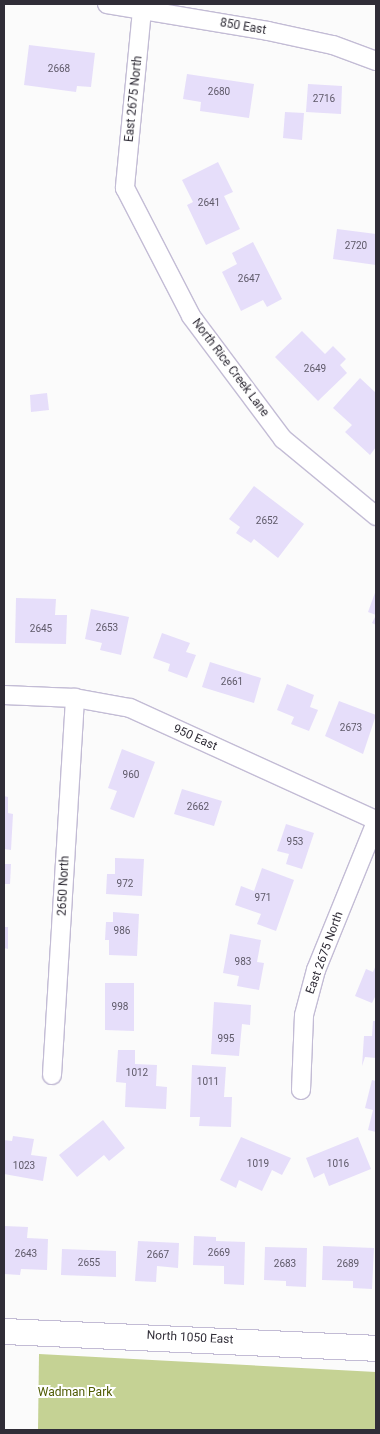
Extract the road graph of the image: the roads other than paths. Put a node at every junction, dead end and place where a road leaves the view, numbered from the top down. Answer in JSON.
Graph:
{"nodes":[{"id":1,"x":107,"y":4,"type":"edge"},
{"id":2,"x":142,"y":10,"type":"junction"},
{"id":3,"x":376,"y":61,"type":"edge"},
{"id":4,"x":126,"y":188,"type":"joint"},
{"id":5,"x":376,"y":516,"type":"edge"},
{"id":6,"x":4,"y":695,"type":"edge"},
{"id":7,"x":75,"y":698,"type":"junction"},
{"id":8,"x":376,"y":821,"type":"edge"},
{"id":9,"x":52,"y":1075,"type":"dead end"},
{"id":10,"x":301,"y":1090,"type":"dead end"},
{"id":11,"x":4,"y":1331,"type":"edge"},
{"id":12,"x":376,"y":1348,"type":"edge"}],
"edges":[{"from":1,"to":2,"type":"street","name":"850 East"},
{"from":2,"to":3,"type":"street","name":"850 East"},
{"from":2,"to":4,"type":"street","name":"East 2675 North"},
{"from":4,"to":5,"type":"street","name":"North Rice Creek Lane"},
{"from":6,"to":7,"type":"street","name":"950 East"},
{"from":7,"to":8,"type":"street","name":"950 East"},
{"from":7,"to":9,"type":"street","name":"2650 North"},
{"from":8,"to":10,"type":"street","name":"East 2675 North"},
{"from":11,"to":12,"type":"main road","name":"North 1050 East"}]}
